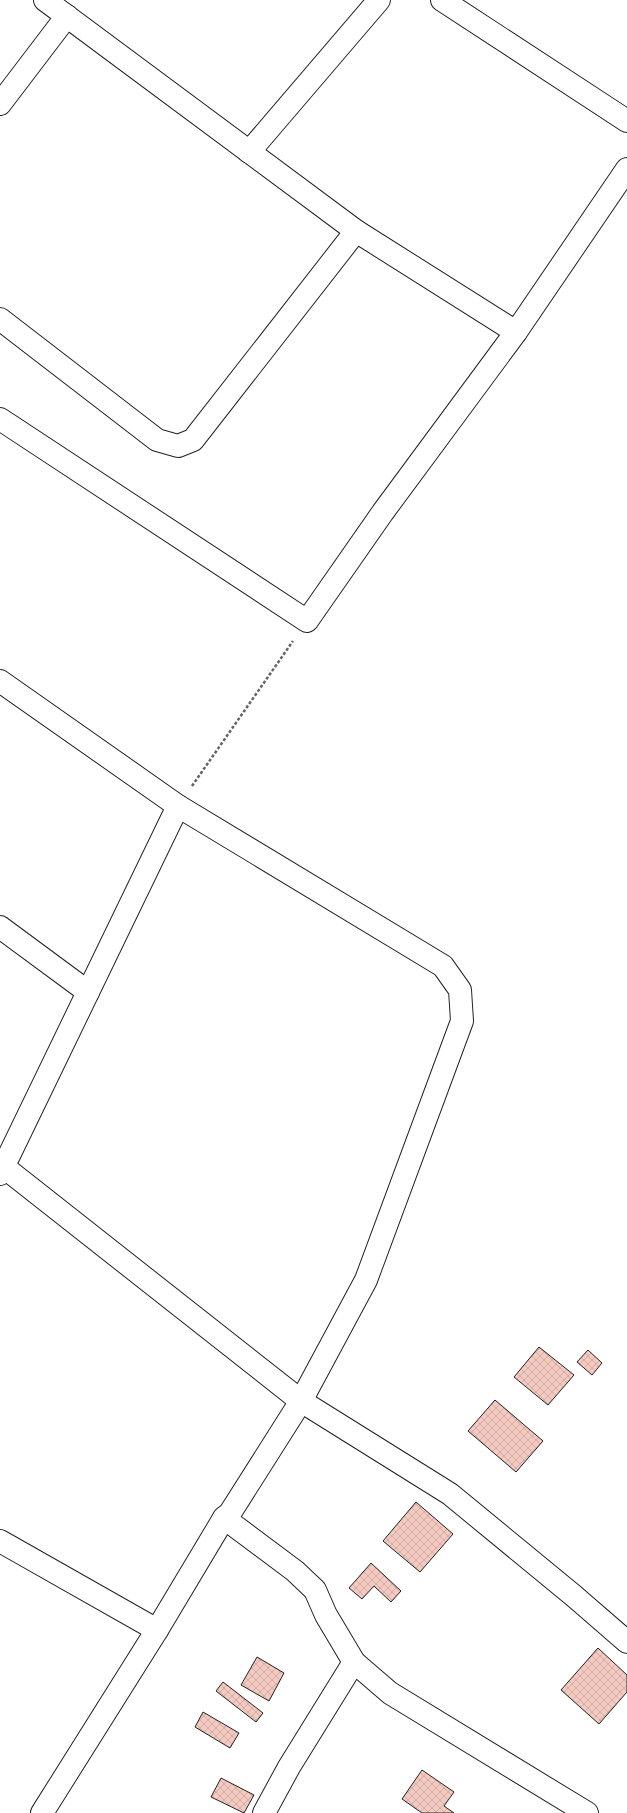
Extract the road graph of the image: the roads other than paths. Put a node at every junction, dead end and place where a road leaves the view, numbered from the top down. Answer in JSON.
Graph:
{"nodes":[{"id":1,"x":45,"y":0,"type":"edge"},
{"id":2,"x":379,"y":0,"type":"edge"},
{"id":3,"x":442,"y":0,"type":"edge"},
{"id":4,"x":67,"y":16,"type":"junction"},
{"id":5,"x":0,"y":104,"type":"edge"},
{"id":6,"x":627,"y":121,"type":"edge"},
{"id":7,"x":249,"y":152,"type":"junction"},
{"id":8,"x":627,"y":169,"type":"edge"},
{"id":9,"x":356,"y":231,"type":"junction"},
{"id":10,"x":0,"y":319,"type":"edge"},
{"id":11,"x":516,"y":332,"type":"junction"},
{"id":12,"x":0,"y":419,"type":"edge"},
{"id":13,"x":0,"y":681,"type":"edge"},
{"id":14,"x":178,"y":806,"type":"junction"},
{"id":15,"x":0,"y":927,"type":"edge"},
{"id":16,"x":88,"y":992,"type":"junction"},
{"id":17,"x":1,"y":1168,"type":"edge"},
{"id":18,"x":301,"y":1401,"type":"junction"},
{"id":19,"x":224,"y":1518,"type":"junction"},
{"id":20,"x":0,"y":1541,"type":"edge"},
{"id":21,"x":157,"y":1630,"type":"junction"},
{"id":22,"x":627,"y":1642,"type":"edge"},
{"id":23,"x":354,"y":1662,"type":"junction"},
{"id":24,"x":42,"y":1813,"type":"edge"},
{"id":25,"x":264,"y":1813,"type":"edge"},
{"id":26,"x":587,"y":1813,"type":"edge"}],
"edges":[{"from":1,"to":4,"type":"street"},
{"from":2,"to":7,"type":"street"},
{"from":3,"to":6,"type":"street"},
{"from":4,"to":5,"type":"street"},
{"from":4,"to":7,"type":"street"},
{"from":7,"to":9,"type":"street"},
{"from":8,"to":11,"type":"street"},
{"from":9,"to":10,"type":"street"},
{"from":9,"to":11,"type":"street"},
{"from":11,"to":12,"type":"street"},
{"from":13,"to":14,"type":"street"},
{"from":14,"to":16,"type":"street"},
{"from":14,"to":18,"type":"street"},
{"from":15,"to":16,"type":"street"},
{"from":16,"to":17,"type":"street"},
{"from":17,"to":18,"type":"street"},
{"from":18,"to":19,"type":"street"},
{"from":18,"to":22,"type":"street"},
{"from":19,"to":21,"type":"street"},
{"from":19,"to":23,"type":"street"},
{"from":20,"to":21,"type":"street"},
{"from":21,"to":24,"type":"street"},
{"from":23,"to":25,"type":"street"},
{"from":23,"to":26,"type":"street"}]}
